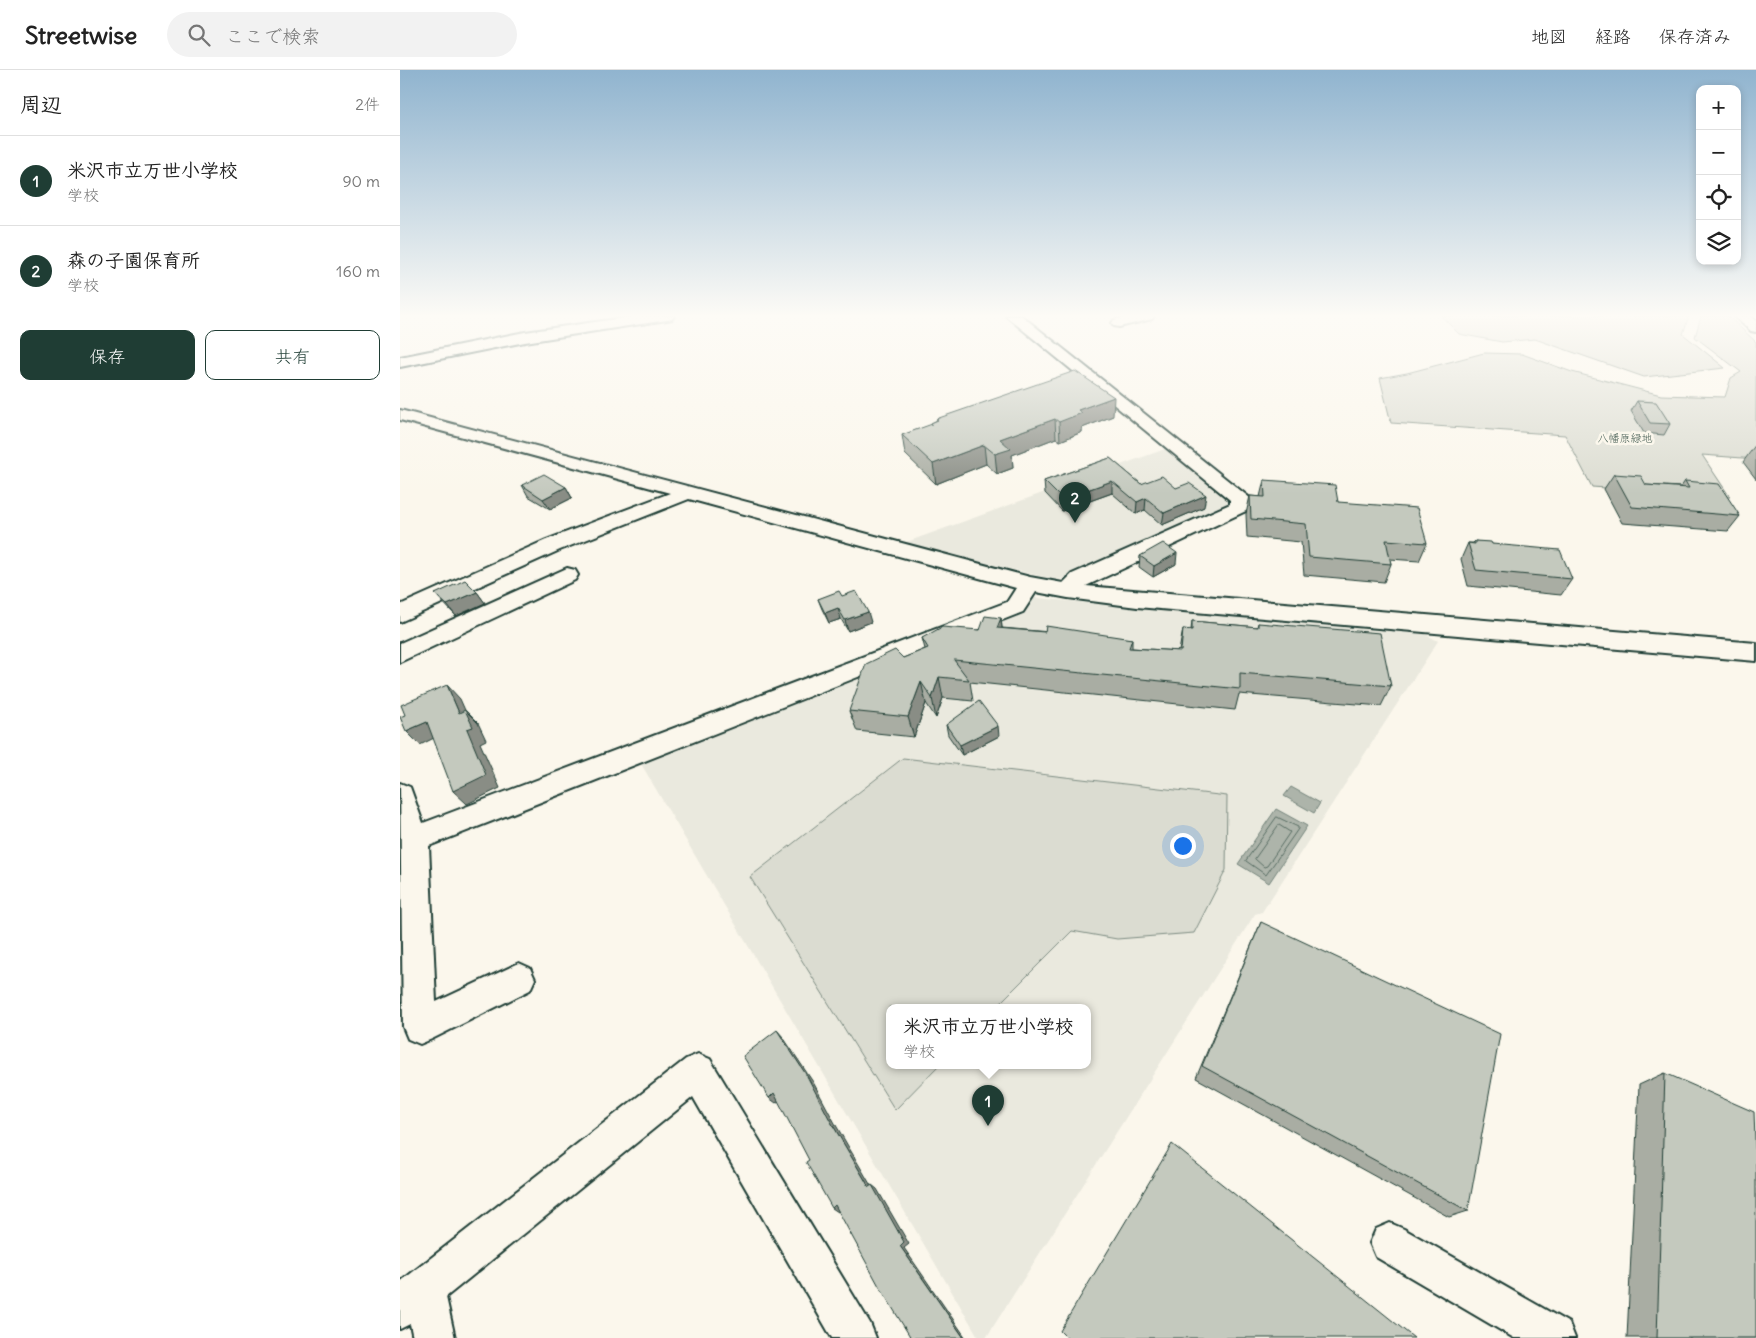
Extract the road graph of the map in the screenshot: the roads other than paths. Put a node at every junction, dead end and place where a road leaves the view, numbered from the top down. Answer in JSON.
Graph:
{"nodes":[{"id":1,"x":1087,"y":375,"type":"edge"},
{"id":2,"x":400,"y":415,"type":"edge"},
{"id":3,"x":687,"y":492,"type":"junction"},
{"id":4,"x":567,"y":575,"type":"dead end"},
{"id":5,"x":1030,"y":584,"type":"junction"},
{"id":6,"x":1068,"y":591,"type":"junction"},
{"id":7,"x":400,"y":614,"type":"edge"},
{"id":8,"x":1756,"y":652,"type":"edge"},
{"id":9,"x":400,"y":653,"type":"edge"},
{"id":10,"x":400,"y":795,"type":"edge"},
{"id":11,"x":407,"y":842,"type":"edge"},
{"id":12,"x":519,"y":979,"type":"dead end"},
{"id":13,"x":1390,"y":1243,"type":"dead end"},
{"id":14,"x":412,"y":1299,"type":"edge"},
{"id":15,"x":434,"y":1338,"type":"edge"},
{"id":16,"x":855,"y":1338,"type":"edge"},
{"id":17,"x":1554,"y":1338,"type":"edge"}],
"edges":[{"from":1,"to":6,"type":"street"},
{"from":2,"to":3,"type":"street"},
{"from":3,"to":5,"type":"street"},
{"from":3,"to":7,"type":"street"},
{"from":4,"to":9,"type":"street"},
{"from":5,"to":6,"type":"street"},
{"from":5,"to":11,"type":"street"},
{"from":6,"to":8,"type":"street"},
{"from":10,"to":11,"type":"street"},
{"from":11,"to":12,"type":"street"},
{"from":13,"to":17,"type":"street"},
{"from":14,"to":15,"type":"street"},
{"from":14,"to":16,"type":"street"}]}
